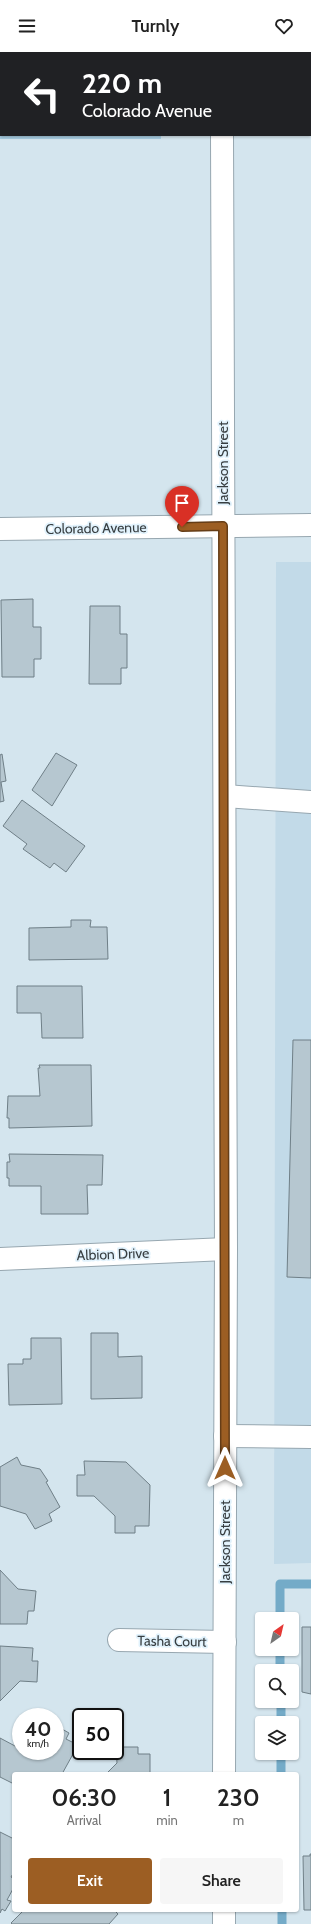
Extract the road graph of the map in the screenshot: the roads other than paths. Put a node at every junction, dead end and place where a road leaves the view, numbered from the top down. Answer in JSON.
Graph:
{"nodes":[{"id":1,"x":222,"y":136,"type":"edge"},
{"id":2,"x":311,"y":525,"type":"edge"},
{"id":3,"x":223,"y":526,"type":"junction"},
{"id":4,"x":0,"y":529,"type":"edge"},
{"id":5,"x":224,"y":796,"type":"junction"},
{"id":6,"x":311,"y":802,"type":"edge"},
{"id":7,"x":226,"y":1249,"type":"junction"},
{"id":8,"x":0,"y":1259,"type":"edge"},
{"id":9,"x":226,"y":1436,"type":"junction"},
{"id":10,"x":311,"y":1438,"type":"edge"},
{"id":11,"x":119,"y":1640,"type":"dead end"},
{"id":12,"x":225,"y":1642,"type":"junction"},
{"id":13,"x":224,"y":1772,"type":"edge"},
{"id":14,"x":224,"y":1912,"type":"edge"},
{"id":15,"x":224,"y":1924,"type":"edge"}],
"edges":[{"from":1,"to":3,"type":"main road","name":"Jackson Street"},
{"from":2,"to":3,"type":"main road","name":"Colorado Avenue"},
{"from":3,"to":4,"type":"main road","name":"Colorado Avenue"},
{"from":3,"to":5,"type":"main road","name":"Jackson Street"},
{"from":5,"to":6,"type":"main road"},
{"from":5,"to":7,"type":"main road","name":"Jackson Street"},
{"from":7,"to":8,"type":"main road","name":"Albion Drive"},
{"from":7,"to":9,"type":"main road","name":"Jackson Street"},
{"from":9,"to":10,"type":"main road"},
{"from":9,"to":12,"type":"main road","name":"Jackson Street"},
{"from":11,"to":12,"type":"main road","name":"Tasha Court"},
{"from":12,"to":13,"type":"main road","name":"Jackson Street"},
{"from":14,"to":15,"type":"main road"}]}
